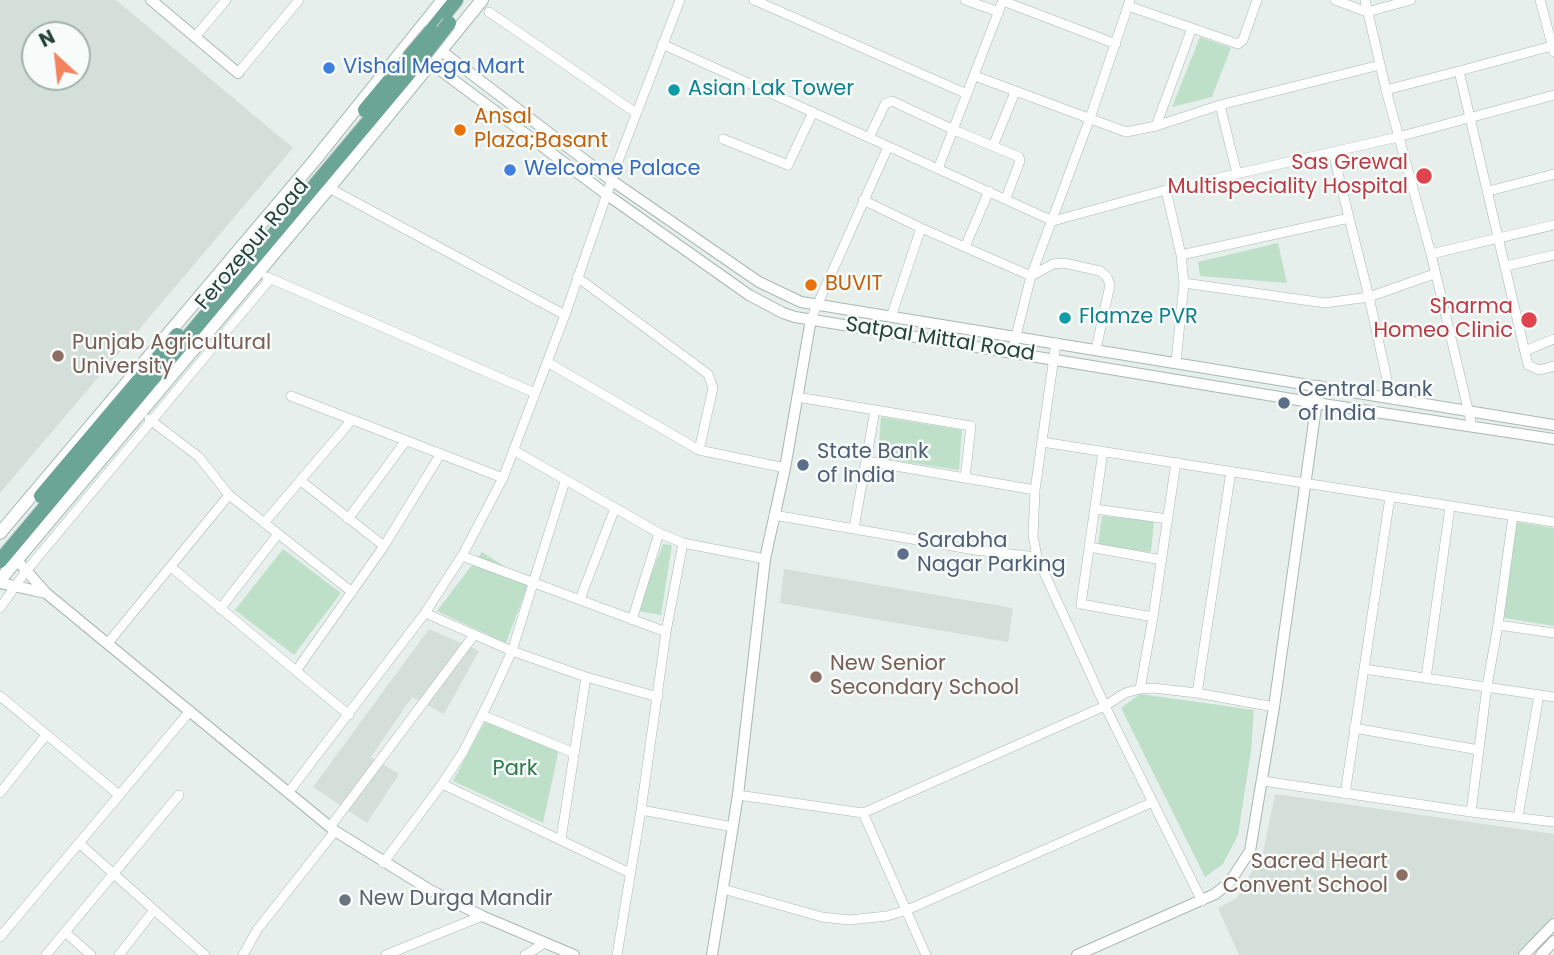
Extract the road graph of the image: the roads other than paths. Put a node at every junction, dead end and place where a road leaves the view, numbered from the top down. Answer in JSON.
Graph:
{"nodes":[{"id":1,"x":151,"y":0,"type":"edge"},
{"id":2,"x":226,"y":0,"type":"edge"},
{"id":3,"x":299,"y":0,"type":"edge"},
{"id":4,"x":443,"y":0,"type":"edge"},
{"id":5,"x":456,"y":0,"type":"edge"},
{"id":6,"x":467,"y":0,"type":"edge"},
{"id":7,"x":680,"y":0,"type":"edge"},
{"id":8,"x":754,"y":0,"type":"edge"},
{"id":9,"x":965,"y":0,"type":"edge"},
{"id":10,"x":1003,"y":0,"type":"edge"},
{"id":11,"x":1257,"y":0,"type":"edge"},
{"id":12,"x":1335,"y":0,"type":"edge"},
{"id":13,"x":1365,"y":0,"type":"edge"},
{"id":14,"x":1411,"y":0,"type":"edge"},
{"id":15,"x":1541,"y":0,"type":"edge"},
{"id":16,"x":1129,"y":3,"type":"edge"},
{"id":17,"x":486,"y":6,"type":"edge"},
{"id":18,"x":999,"y":12,"type":"junction"},
{"id":19,"x":1367,"y":12,"type":"junction"},
{"id":20,"x":1192,"y":28,"type":"junction"},
{"id":21,"x":424,"y":32,"type":"junction"},
{"id":22,"x":195,"y":37,"type":"junction"},
{"id":23,"x":662,"y":44,"type":"junction"},
{"id":24,"x":1116,"y":44,"type":"junction"},
{"id":25,"x":1553,"y":49,"type":"edge"},
{"id":26,"x":441,"y":51,"type":"junction"},
{"id":27,"x":417,"y":56,"type":"junction"},
{"id":28,"x":1380,"y":65,"type":"junction"},
{"id":29,"x":1459,"y":71,"type":"junction"},
{"id":30,"x":238,"y":73,"type":"joint"},
{"id":31,"x":975,"y":76,"type":"junction"},
{"id":32,"x":1385,"y":90,"type":"junction"},
{"id":33,"x":1015,"y":92,"type":"junction"},
{"id":34,"x":967,"y":94,"type":"junction"},
{"id":35,"x":1554,"y":96,"type":"edge"},
{"id":36,"x":1220,"y":105,"type":"junction"},
{"id":37,"x":813,"y":112,"type":"junction"},
{"id":38,"x":636,"y":113,"type":"junction"},
{"id":39,"x":1470,"y":117,"type":"junction"},
{"id":40,"x":1090,"y":118,"type":"junction"},
{"id":41,"x":1156,"y":126,"type":"junction"},
{"id":42,"x":954,"y":130,"type":"junction"},
{"id":43,"x":1398,"y":136,"type":"junction"},
{"id":44,"x":869,"y":138,"type":"junction"},
{"id":45,"x":723,"y":139,"type":"dead end"},
{"id":46,"x":888,"y":146,"type":"junction"},
{"id":47,"x":993,"y":146,"type":"junction"},
{"id":48,"x":1333,"y":152,"type":"junction"},
{"id":49,"x":938,"y":169,"type":"junction"},
{"id":50,"x":1237,"y":174,"type":"junction"},
{"id":51,"x":1554,"y":174,"type":"edge"},
{"id":52,"x":611,"y":180,"type":"junction"},
{"id":53,"x":329,"y":188,"type":"junction"},
{"id":54,"x":1166,"y":190,"type":"junction"},
{"id":55,"x":989,"y":191,"type":"junction"},
{"id":56,"x":1489,"y":191,"type":"junction"},
{"id":57,"x":606,"y":194,"type":"junction"},
{"id":58,"x":1006,"y":198,"type":"junction"},
{"id":59,"x":863,"y":200,"type":"junction"},
{"id":60,"x":1349,"y":218,"type":"junction"},
{"id":61,"x":1053,"y":221,"type":"junction"},
{"id":62,"x":1554,"y":225,"type":"edge"},
{"id":63,"x":921,"y":228,"type":"junction"},
{"id":64,"x":1500,"y":239,"type":"junction"},
{"id":65,"x":965,"y":247,"type":"junction"},
{"id":66,"x":1431,"y":254,"type":"junction"},
{"id":67,"x":1181,"y":255,"type":"junction"},
{"id":68,"x":1554,"y":255,"type":"edge"},
{"id":69,"x":1506,"y":267,"type":"junction"},
{"id":70,"x":257,"y":273,"type":"junction"},
{"id":71,"x":1434,"y":274,"type":"junction"},
{"id":72,"x":1031,"y":276,"type":"junction"},
{"id":73,"x":578,"y":277,"type":"junction"},
{"id":74,"x":270,"y":279,"type":"junction"},
{"id":75,"x":1184,"y":283,"type":"junction"},
{"id":76,"x":1369,"y":297,"type":"junction"},
{"id":77,"x":817,"y":305,"type":"junction"},
{"id":78,"x":565,"y":315,"type":"junction"},
{"id":79,"x":891,"y":317,"type":"junction"},
{"id":80,"x":811,"y":319,"type":"junction"},
{"id":81,"x":1016,"y":337,"type":"junction"},
{"id":82,"x":1554,"y":339,"type":"edge"},
{"id":83,"x":1056,"y":343,"type":"junction"},
{"id":84,"x":1096,"y":349,"type":"junction"},
{"id":85,"x":1525,"y":351,"type":"junction"},
{"id":86,"x":1012,"y":352,"type":"junction"},
{"id":87,"x":1054,"y":359,"type":"junction"},
{"id":88,"x":547,"y":362,"type":"junction"},
{"id":89,"x":1176,"y":362,"type":"junction"},
{"id":90,"x":1554,"y":366,"type":"edge"},
{"id":91,"x":1319,"y":386,"type":"junction"},
{"id":92,"x":535,"y":393,"type":"junction"},
{"id":93,"x":290,"y":396,"type":"dead end"},
{"id":94,"x":797,"y":397,"type":"junction"},
{"id":95,"x":1391,"y":398,"type":"junction"},
{"id":96,"x":1316,"y":403,"type":"junction"},
{"id":97,"x":874,"y":410,"type":"junction"},
{"id":98,"x":1468,"y":411,"type":"junction"},
{"id":99,"x":140,"y":412,"type":"junction"},
{"id":100,"x":351,"y":421,"type":"junction"},
{"id":101,"x":152,"y":422,"type":"junction"},
{"id":102,"x":1554,"y":425,"type":"edge"},
{"id":103,"x":1472,"y":426,"type":"junction"},
{"id":104,"x":1554,"y":439,"type":"edge"},
{"id":105,"x":405,"y":442,"type":"junction"},
{"id":106,"x":1042,"y":442,"type":"junction"},
{"id":107,"x":513,"y":450,"type":"junction"},
{"id":108,"x":699,"y":450,"type":"junction"},
{"id":109,"x":1103,"y":451,"type":"junction"},
{"id":110,"x":440,"y":455,"type":"junction"},
{"id":111,"x":866,"y":461,"type":"junction"},
{"id":112,"x":1177,"y":462,"type":"junction"},
{"id":113,"x":785,"y":468,"type":"junction"},
{"id":114,"x":1231,"y":471,"type":"junction"},
{"id":115,"x":502,"y":478,"type":"junction"},
{"id":116,"x":965,"y":478,"type":"junction"},
{"id":117,"x":301,"y":481,"type":"junction"},
{"id":118,"x":565,"y":481,"type":"junction"},
{"id":119,"x":1304,"y":484,"type":"junction"},
{"id":120,"x":1035,"y":489,"type":"junction"},
{"id":121,"x":229,"y":495,"type":"junction"},
{"id":122,"x":1390,"y":497,"type":"junction"},
{"id":123,"x":1450,"y":507,"type":"junction"},
{"id":124,"x":615,"y":508,"type":"junction"},
{"id":125,"x":1095,"y":509,"type":"junction"},
{"id":126,"x":775,"y":515,"type":"junction"},
{"id":127,"x":1513,"y":516,"type":"junction"},
{"id":128,"x":348,"y":519,"type":"junction"},
{"id":129,"x":1168,"y":519,"type":"junction"},
{"id":130,"x":1554,"y":522,"type":"edge"},
{"id":131,"x":264,"y":523,"type":"junction"},
{"id":132,"x":854,"y":528,"type":"junction"},
{"id":133,"x":0,"y":533,"type":"edge"},
{"id":134,"x":659,"y":533,"type":"junction"},
{"id":135,"x":278,"y":534,"type":"junction"},
{"id":136,"x":683,"y":543,"type":"junction"},
{"id":137,"x":0,"y":546,"type":"edge"},
{"id":138,"x":384,"y":546,"type":"junction"},
{"id":139,"x":1089,"y":547,"type":"junction"},
{"id":140,"x":461,"y":556,"type":"junction"},
{"id":141,"x":1037,"y":557,"type":"junction"},
{"id":142,"x":16,"y":559,"type":"junction"},
{"id":143,"x":765,"y":559,"type":"junction"},
{"id":144,"x":0,"y":561,"type":"edge"},
{"id":145,"x":1162,"y":561,"type":"junction"},
{"id":146,"x":171,"y":567,"type":"junction"},
{"id":147,"x":26,"y":571,"type":"junction"},
{"id":148,"x":0,"y":582,"type":"edge"},
{"id":149,"x":533,"y":583,"type":"junction"},
{"id":150,"x":17,"y":586,"type":"junction"},
{"id":151,"x":352,"y":592,"type":"junction"},
{"id":152,"x":46,"y":593,"type":"junction"},
{"id":153,"x":580,"y":599,"type":"junction"},
{"id":154,"x":0,"y":608,"type":"edge"},
{"id":155,"x":220,"y":609,"type":"junction"},
{"id":156,"x":425,"y":613,"type":"junction"},
{"id":157,"x":1153,"y":617,"type":"junction"},
{"id":158,"x":632,"y":620,"type":"junction"},
{"id":159,"x":1498,"y":625,"type":"junction"},
{"id":160,"x":666,"y":632,"type":"junction"},
{"id":161,"x":1554,"y":633,"type":"edge"},
{"id":162,"x":474,"y":635,"type":"junction"},
{"id":163,"x":108,"y":643,"type":"junction"},
{"id":164,"x":512,"y":651,"type":"junction"},
{"id":165,"x":1364,"y":669,"type":"junction"},
{"id":166,"x":296,"y":671,"type":"junction"},
{"id":167,"x":586,"y":677,"type":"junction"},
{"id":168,"x":1426,"y":678,"type":"junction"},
{"id":169,"x":1487,"y":686,"type":"junction"},
{"id":170,"x":1140,"y":689,"type":"junction"},
{"id":171,"x":1197,"y":693,"type":"junction"},
{"id":172,"x":1539,"y":695,"type":"junction"},
{"id":173,"x":0,"y":696,"type":"edge"},
{"id":174,"x":658,"y":697,"type":"junction"},
{"id":175,"x":1554,"y":697,"type":"edge"},
{"id":176,"x":1105,"y":706,"type":"junction"},
{"id":177,"x":1274,"y":707,"type":"junction"},
{"id":178,"x":190,"y":711,"type":"junction"},
{"id":179,"x":349,"y":715,"type":"junction"},
{"id":180,"x":482,"y":715,"type":"junction"},
{"id":181,"x":1354,"y":728,"type":"junction"},
{"id":182,"x":46,"y":735,"type":"junction"},
{"id":183,"x":1479,"y":750,"type":"junction"},
{"id":184,"x":574,"y":753,"type":"junction"},
{"id":185,"x":1263,"y":781,"type":"junction"},
{"id":186,"x":442,"y":784,"type":"junction"},
{"id":187,"x":0,"y":793,"type":"edge"},
{"id":188,"x":288,"y":793,"type":"junction"},
{"id":189,"x":1345,"y":794,"type":"junction"},
{"id":190,"x":119,"y":795,"type":"junction"},
{"id":191,"x":179,"y":795,"type":"dead end"},
{"id":192,"x":738,"y":795,"type":"junction"},
{"id":193,"x":1153,"y":802,"type":"junction"},
{"id":194,"x":641,"y":810,"type":"junction"},
{"id":195,"x":1471,"y":812,"type":"junction"},
{"id":196,"x":863,"y":813,"type":"junction"},
{"id":197,"x":1518,"y":817,"type":"junction"},
{"id":198,"x":1554,"y":822,"type":"edge"},
{"id":199,"x":733,"y":827,"type":"junction"},
{"id":200,"x":332,"y":829,"type":"junction"},
{"id":201,"x":561,"y":839,"type":"junction"},
{"id":202,"x":79,"y":843,"type":"junction"},
{"id":203,"x":383,"y":863,"type":"junction"},
{"id":204,"x":630,"y":873,"type":"junction"},
{"id":205,"x":113,"y":874,"type":"junction"},
{"id":206,"x":723,"y":889,"type":"junction"},
{"id":207,"x":1202,"y":901,"type":"junction"},
{"id":208,"x":154,"y":910,"type":"junction"},
{"id":209,"x":906,"y":910,"type":"junction"},
{"id":210,"x":482,"y":916,"type":"junction"},
{"id":211,"x":1554,"y":924,"type":"edge"},
{"id":212,"x":65,"y":932,"type":"junction"},
{"id":213,"x":0,"y":937,"type":"edge"},
{"id":214,"x":1554,"y":941,"type":"edge"},
{"id":215,"x":545,"y":943,"type":"junction"},
{"id":216,"x":389,"y":954,"type":"edge"},
{"id":217,"x":46,"y":955,"type":"edge"},
{"id":218,"x":91,"y":955,"type":"edge"},
{"id":219,"x":119,"y":955,"type":"edge"},
{"id":220,"x":205,"y":955,"type":"edge"},
{"id":221,"x":243,"y":955,"type":"edge"},
{"id":222,"x":525,"y":955,"type":"edge"},
{"id":223,"x":574,"y":955,"type":"edge"},
{"id":224,"x":617,"y":955,"type":"edge"},
{"id":225,"x":712,"y":955,"type":"edge"},
{"id":226,"x":926,"y":955,"type":"edge"},
{"id":227,"x":1077,"y":955,"type":"edge"},
{"id":228,"x":1525,"y":955,"type":"edge"},
{"id":229,"x":1541,"y":955,"type":"edge"}],
"edges":[{"from":1,"to":22,"type":"street"},
{"from":2,"to":22,"type":"street"},
{"from":3,"to":30,"type":"street"},
{"from":4,"to":21,"type":"main road","name":"Ferozepur Road"},
{"from":5,"to":21,"type":"main road"},
{"from":6,"to":27,"type":"main road","name":"Ferozepur Road","bridge":true},
{"from":7,"to":23,"type":"street"},
{"from":8,"to":34,"type":"street"},
{"from":9,"to":18,"type":"street"},
{"from":10,"to":18,"type":"street"},
{"from":10,"to":24,"type":"street"},
{"from":11,"to":20,"type":"street"},
{"from":12,"to":19,"type":"street"},
{"from":13,"to":19,"type":"street"},
{"from":14,"to":19,"type":"street"},
{"from":15,"to":25,"type":"street"},
{"from":16,"to":20,"type":"street"},
{"from":16,"to":24,"type":"street"},
{"from":17,"to":26,"type":"main road","name":"Ferozepur Road"},
{"from":17,"to":38,"type":"street"},
{"from":18,"to":31,"type":"street"},
{"from":19,"to":28,"type":"street"},
{"from":20,"to":41,"type":"street"},
{"from":21,"to":26,"type":"street","name":"Satpal Mittal Road"},
{"from":21,"to":27,"type":"main road","name":"Ferozepur Road","bridge":true},
{"from":22,"to":30,"type":"street"},
{"from":23,"to":37,"type":"street"},
{"from":23,"to":38,"type":"street"},
{"from":24,"to":40,"type":"street"},
{"from":25,"to":29,"type":"street"},
{"from":26,"to":27,"type":"main road","name":"Ferozepur Road"},
{"from":26,"to":52,"type":"street","name":"Satpal Mittal Road"},
{"from":27,"to":53,"type":"main road","name":"Ferozepur Road"},
{"from":27,"to":57,"type":"street","name":"Satpal Mittal Road"},
{"from":27,"to":133,"type":"main road","name":"Ferozepur Road"},
{"from":27,"to":137,"type":"main road"},
{"from":27,"to":144,"type":"main road"},
{"from":28,"to":32,"type":"street"},
{"from":28,"to":36,"type":"street"},
{"from":29,"to":32,"type":"street"},
{"from":29,"to":39,"type":"street"},
{"from":31,"to":33,"type":"street"},
{"from":31,"to":34,"type":"street"},
{"from":32,"to":43,"type":"street"},
{"from":33,"to":40,"type":"street"},
{"from":33,"to":47,"type":"street"},
{"from":34,"to":42,"type":"street"},
{"from":35,"to":39,"type":"street"},
{"from":36,"to":41,"type":"street"},
{"from":36,"to":50,"type":"street"},
{"from":37,"to":44,"type":"street"},
{"from":37,"to":45,"type":"street"},
{"from":38,"to":52,"type":"street"},
{"from":39,"to":43,"type":"street"},
{"from":39,"to":56,"type":"street"},
{"from":40,"to":41,"type":"street"},
{"from":40,"to":61,"type":"street"},
{"from":42,"to":44,"type":"street"},
{"from":42,"to":47,"type":"street"},
{"from":42,"to":49,"type":"street"},
{"from":43,"to":48,"type":"street"},
{"from":43,"to":66,"type":"street"},
{"from":44,"to":46,"type":"street"},
{"from":46,"to":49,"type":"street"},
{"from":46,"to":59,"type":"street"},
{"from":47,"to":58,"type":"street"},
{"from":48,"to":50,"type":"street"},
{"from":48,"to":60,"type":"street"},
{"from":49,"to":55,"type":"street"},
{"from":50,"to":54,"type":"street"},
{"from":51,"to":56,"type":"street"},
{"from":52,"to":57,"type":"street"},
{"from":52,"to":77,"type":"street","name":"Satpal Mittal Road"},
{"from":53,"to":70,"type":"main road","name":"Ferozepur Road"},
{"from":53,"to":78,"type":"street"},
{"from":54,"to":61,"type":"street"},
{"from":54,"to":67,"type":"street"},
{"from":55,"to":58,"type":"street"},
{"from":55,"to":65,"type":"street"},
{"from":56,"to":64,"type":"street"},
{"from":57,"to":73,"type":"street"},
{"from":57,"to":80,"type":"street","name":"Satpal Mittal Road"},
{"from":58,"to":61,"type":"street"},
{"from":59,"to":63,"type":"street"},
{"from":59,"to":77,"type":"street"},
{"from":60,"to":67,"type":"street"},
{"from":60,"to":76,"type":"street"},
{"from":61,"to":72,"type":"street"},
{"from":62,"to":64,"type":"street"},
{"from":63,"to":65,"type":"street"},
{"from":63,"to":79,"type":"street"},
{"from":64,"to":66,"type":"street"},
{"from":64,"to":69,"type":"street"},
{"from":65,"to":72,"type":"street"},
{"from":66,"to":71,"type":"street"},
{"from":67,"to":75,"type":"street"},
{"from":68,"to":69,"type":"street"},
{"from":69,"to":85,"type":"street"},
{"from":70,"to":74,"type":"street"},
{"from":70,"to":99,"type":"main road","name":"Ferozepur Road"},
{"from":71,"to":76,"type":"street"},
{"from":71,"to":98,"type":"street"},
{"from":72,"to":81,"type":"street"},
{"from":72,"to":84,"type":"street"},
{"from":73,"to":78,"type":"street"},
{"from":73,"to":108,"type":"street"},
{"from":74,"to":92,"type":"street"},
{"from":74,"to":101,"type":"street"},
{"from":75,"to":76,"type":"street"},
{"from":75,"to":89,"type":"street"},
{"from":76,"to":95,"type":"street"},
{"from":77,"to":79,"type":"street","name":"Satpal Mittal Road"},
{"from":77,"to":80,"type":"street"},
{"from":78,"to":88,"type":"street"},
{"from":79,"to":81,"type":"street","name":"Satpal Mittal Road"},
{"from":80,"to":86,"type":"street","name":"Satpal Mittal Road"},
{"from":80,"to":94,"type":"street"},
{"from":81,"to":83,"type":"street","name":"Satpal Mittal Road"},
{"from":81,"to":86,"type":"street"},
{"from":82,"to":85,"type":"street"},
{"from":83,"to":84,"type":"street","name":"Satpal Mittal Road"},
{"from":83,"to":87,"type":"street"},
{"from":84,"to":89,"type":"street","name":"Satpal Mittal Road"},
{"from":85,"to":90,"type":"street"},
{"from":86,"to":87,"type":"street","name":"Satpal Mittal Road"},
{"from":87,"to":96,"type":"street","name":"Satpal Mittal Road"},
{"from":87,"to":106,"type":"street"},
{"from":88,"to":92,"type":"street"},
{"from":88,"to":108,"type":"street"},
{"from":89,"to":91,"type":"street","name":"Satpal Mittal Road"},
{"from":91,"to":95,"type":"street","name":"Satpal Mittal Road"},
{"from":91,"to":96,"type":"street"},
{"from":92,"to":107,"type":"street"},
{"from":93,"to":100,"type":"street"},
{"from":94,"to":97,"type":"street"},
{"from":94,"to":113,"type":"street"},
{"from":95,"to":98,"type":"street","name":"Satpal Mittal Road"},
{"from":96,"to":103,"type":"street","name":"Satpal Mittal Road"},
{"from":96,"to":119,"type":"street"},
{"from":97,"to":111,"type":"street"},
{"from":97,"to":116,"type":"street"},
{"from":98,"to":102,"type":"street","name":"Satpal Mittal Road"},
{"from":98,"to":103,"type":"street"},
{"from":99,"to":101,"type":"street"},
{"from":99,"to":142,"type":"main road","name":"Ferozepur Road"},
{"from":100,"to":105,"type":"street"},
{"from":100,"to":117,"type":"street"},
{"from":101,"to":121,"type":"street"},
{"from":101,"to":147,"type":"street"},
{"from":103,"to":104,"type":"street","name":"Satpal Mittal Road"},
{"from":105,"to":110,"type":"street"},
{"from":105,"to":128,"type":"street"},
{"from":106,"to":109,"type":"street"},
{"from":106,"to":120,"type":"street"},
{"from":107,"to":115,"type":"street"},
{"from":107,"to":118,"type":"street"},
{"from":108,"to":113,"type":"street"},
{"from":109,"to":112,"type":"street"},
{"from":109,"to":125,"type":"street"},
{"from":110,"to":115,"type":"street"},
{"from":110,"to":138,"type":"street"},
{"from":111,"to":116,"type":"street"},
{"from":111,"to":132,"type":"street"},
{"from":112,"to":114,"type":"street"},
{"from":112,"to":129,"type":"street"},
{"from":113,"to":126,"type":"street"},
{"from":114,"to":119,"type":"street"},
{"from":114,"to":171,"type":"street"},
{"from":115,"to":140,"type":"street"},
{"from":116,"to":120,"type":"street"},
{"from":117,"to":128,"type":"street"},
{"from":117,"to":131,"type":"street"},
{"from":118,"to":124,"type":"street"},
{"from":118,"to":149,"type":"street"},
{"from":119,"to":122,"type":"street"},
{"from":119,"to":177,"type":"street"},
{"from":120,"to":141,"type":"street"},
{"from":121,"to":131,"type":"street"},
{"from":121,"to":146,"type":"street"},
{"from":122,"to":123,"type":"street"},
{"from":122,"to":165,"type":"street"},
{"from":123,"to":127,"type":"street"},
{"from":123,"to":168,"type":"street"},
{"from":124,"to":134,"type":"street"},
{"from":124,"to":153,"type":"street"},
{"from":125,"to":129,"type":"street"},
{"from":125,"to":139,"type":"street"},
{"from":126,"to":132,"type":"street"},
{"from":126,"to":143,"type":"street"},
{"from":127,"to":130,"type":"street"},
{"from":127,"to":159,"type":"street"},
{"from":128,"to":138,"type":"street"},
{"from":129,"to":145,"type":"street"},
{"from":131,"to":135,"type":"street"},
{"from":132,"to":141,"type":"street"},
{"from":134,"to":136,"type":"street"},
{"from":134,"to":158,"type":"street"},
{"from":135,"to":151,"type":"street"},
{"from":135,"to":155,"type":"street"},
{"from":136,"to":143,"type":"street"},
{"from":136,"to":160,"type":"street"},
{"from":138,"to":151,"type":"street"},
{"from":139,"to":145,"type":"street"},
{"from":139,"to":157,"type":"street"},
{"from":140,"to":149,"type":"street"},
{"from":140,"to":156,"type":"street"},
{"from":141,"to":176,"type":"street"},
{"from":142,"to":147,"type":"street"},
{"from":142,"to":148,"type":"main road","name":"Ferozepur Road"},
{"from":143,"to":192,"type":"street"},
{"from":145,"to":157,"type":"street"},
{"from":146,"to":155,"type":"street"},
{"from":146,"to":163,"type":"street"},
{"from":147,"to":150,"type":"street"},
{"from":147,"to":152,"type":"street"},
{"from":148,"to":150,"type":"street"},
{"from":149,"to":153,"type":"street"},
{"from":149,"to":164,"type":"street"},
{"from":150,"to":152,"type":"street"},
{"from":150,"to":154,"type":"street"},
{"from":151,"to":166,"type":"street"},
{"from":152,"to":163,"type":"street"},
{"from":153,"to":158,"type":"street"},
{"from":155,"to":166,"type":"street"},
{"from":156,"to":162,"type":"street"},
{"from":156,"to":179,"type":"street"},
{"from":157,"to":170,"type":"street"},
{"from":158,"to":160,"type":"street"},
{"from":159,"to":161,"type":"street"},
{"from":159,"to":169,"type":"street"},
{"from":160,"to":174,"type":"street"},
{"from":162,"to":164,"type":"street"},
{"from":162,"to":200,"type":"street"},
{"from":163,"to":178,"type":"street"},
{"from":164,"to":167,"type":"street"},
{"from":164,"to":180,"type":"street"},
{"from":165,"to":168,"type":"street"},
{"from":165,"to":181,"type":"street"},
{"from":166,"to":179,"type":"street"},
{"from":167,"to":174,"type":"street"},
{"from":167,"to":184,"type":"street"},
{"from":168,"to":169,"type":"street"},
{"from":169,"to":172,"type":"street"},
{"from":169,"to":183,"type":"street"},
{"from":170,"to":171,"type":"street"},
{"from":170,"to":176,"type":"street"},
{"from":171,"to":177,"type":"street"},
{"from":172,"to":175,"type":"street"},
{"from":172,"to":197,"type":"street"},
{"from":173,"to":182,"type":"street"},
{"from":174,"to":194,"type":"street"},
{"from":176,"to":193,"type":"street"},
{"from":176,"to":196,"type":"street"},
{"from":177,"to":185,"type":"street"},
{"from":178,"to":188,"type":"street"},
{"from":178,"to":190,"type":"street"},
{"from":179,"to":188,"type":"street"},
{"from":180,"to":184,"type":"street"},
{"from":180,"to":186,"type":"street"},
{"from":181,"to":183,"type":"street"},
{"from":181,"to":189,"type":"street"},
{"from":182,"to":187,"type":"street"},
{"from":182,"to":190,"type":"street"},
{"from":183,"to":195,"type":"street"},
{"from":184,"to":201,"type":"street"},
{"from":185,"to":189,"type":"street"},
{"from":185,"to":207,"type":"street"},
{"from":186,"to":201,"type":"street"},
{"from":186,"to":203,"type":"street"},
{"from":188,"to":200,"type":"street"},
{"from":189,"to":195,"type":"street"},
{"from":190,"to":202,"type":"street"},
{"from":191,"to":205,"type":"street"},
{"from":192,"to":196,"type":"street"},
{"from":192,"to":199,"type":"street"},
{"from":193,"to":207,"type":"street"},
{"from":193,"to":209,"type":"street"},
{"from":194,"to":199,"type":"street"},
{"from":194,"to":204,"type":"street"},
{"from":195,"to":197,"type":"street"},
{"from":196,"to":209,"type":"street"},
{"from":197,"to":198,"type":"street"},
{"from":199,"to":206,"type":"street"},
{"from":200,"to":203,"type":"street"},
{"from":200,"to":221,"type":"street"},
{"from":201,"to":204,"type":"street"},
{"from":202,"to":205,"type":"street"},
{"from":202,"to":213,"type":"street"},
{"from":203,"to":210,"type":"street"},
{"from":204,"to":224,"type":"street"},
{"from":205,"to":208,"type":"street"},
{"from":205,"to":212,"type":"street"},
{"from":206,"to":209,"type":"street"},
{"from":206,"to":225,"type":"street"},
{"from":207,"to":227,"type":"street"},
{"from":208,"to":219,"type":"street"},
{"from":208,"to":220,"type":"street"},
{"from":209,"to":226,"type":"street"},
{"from":210,"to":215,"type":"street"},
{"from":210,"to":216,"type":"street"},
{"from":211,"to":228,"type":"street"},
{"from":212,"to":217,"type":"street"},
{"from":212,"to":218,"type":"street"},
{"from":214,"to":229,"type":"street"},
{"from":215,"to":222,"type":"street"},
{"from":215,"to":223,"type":"street"}]}
